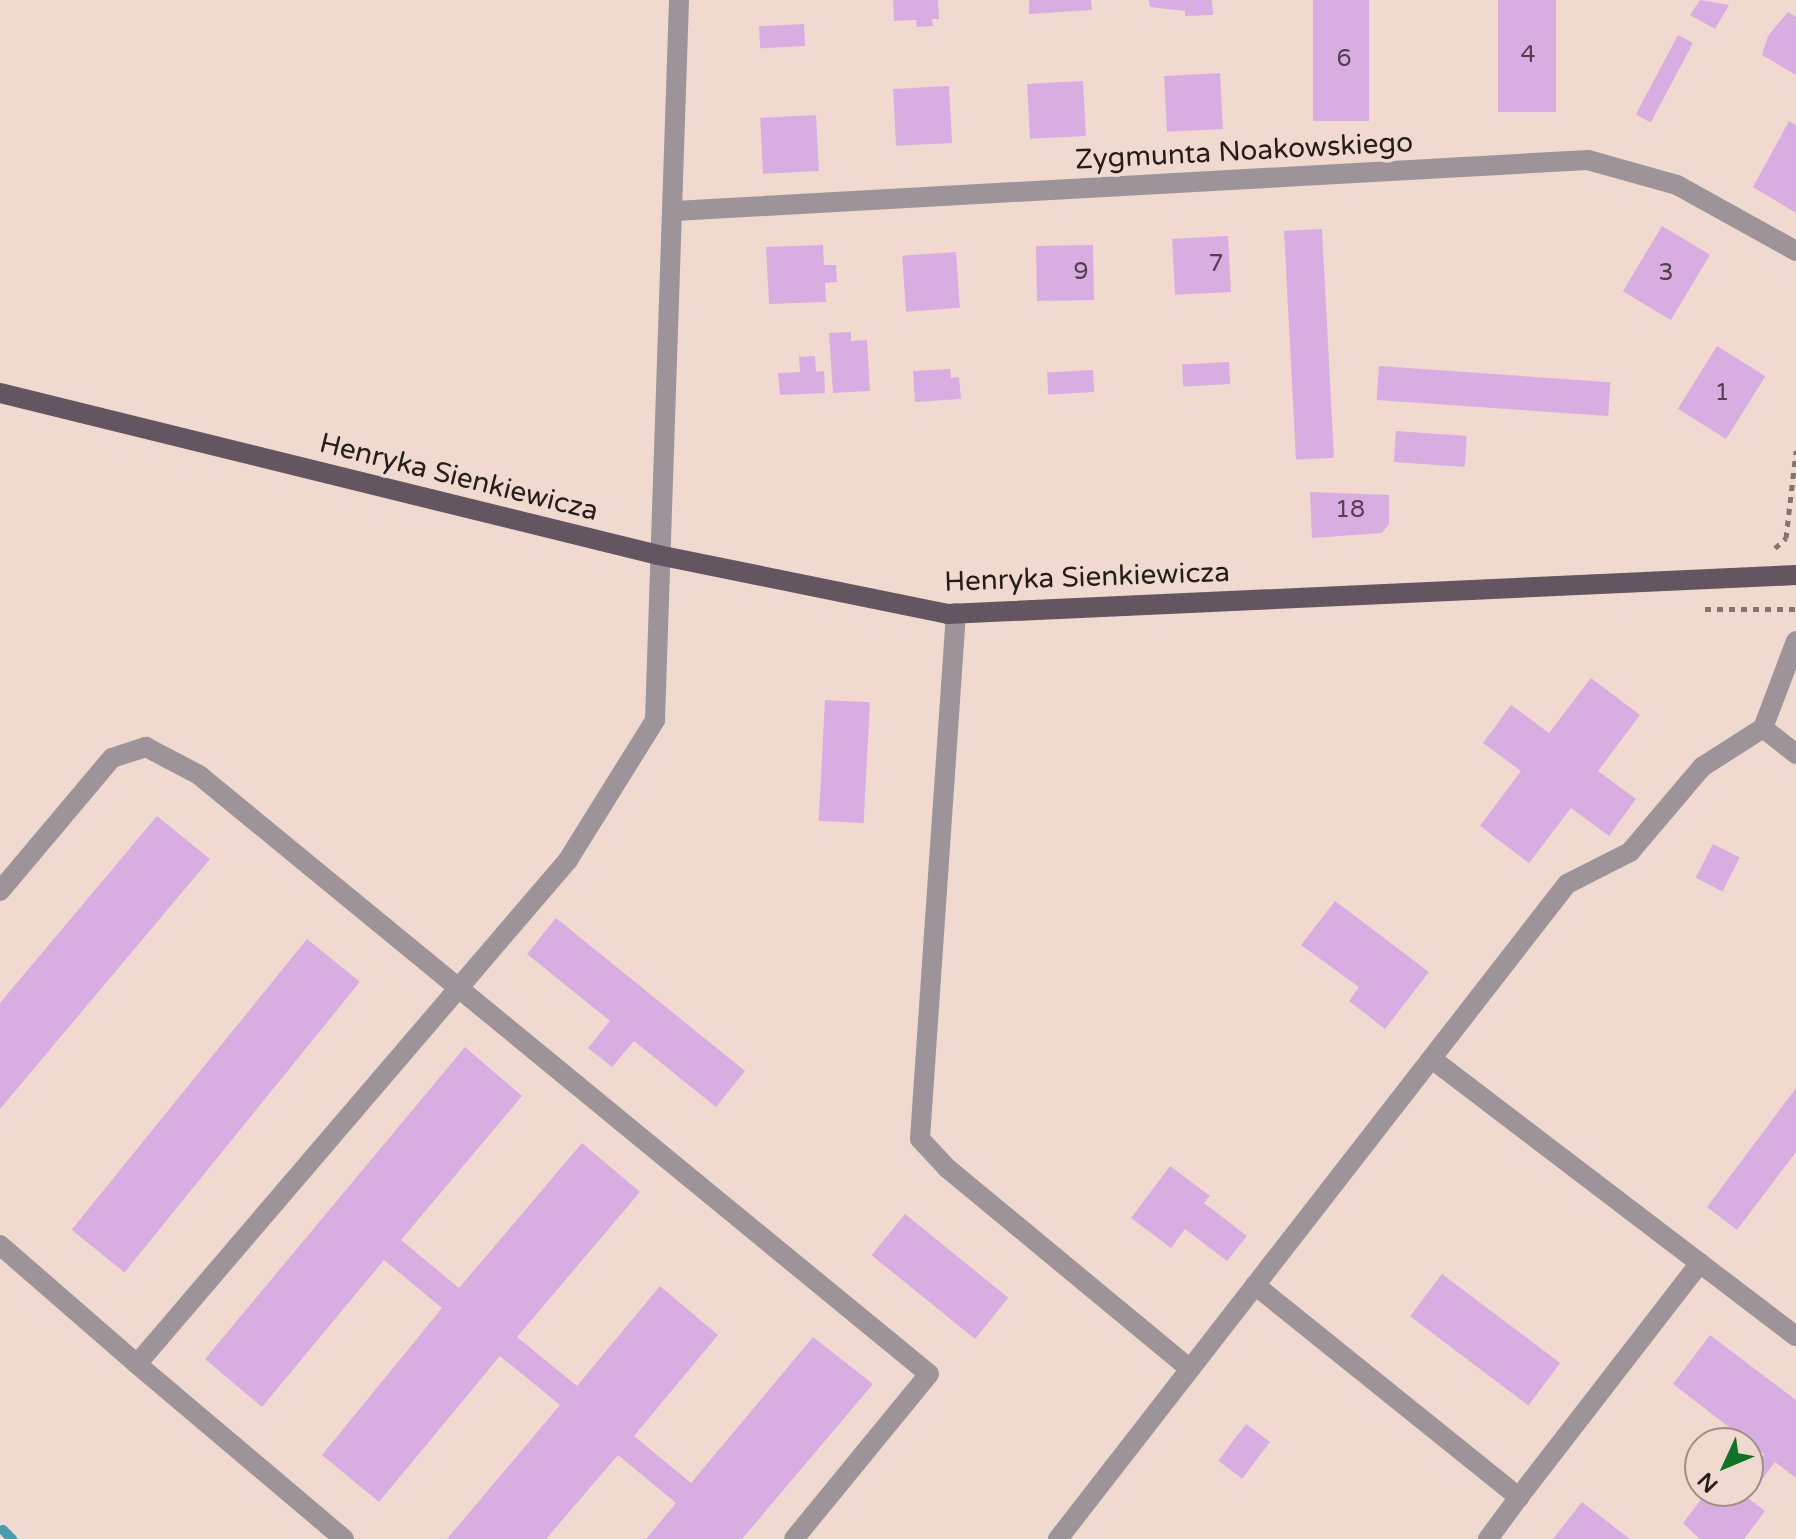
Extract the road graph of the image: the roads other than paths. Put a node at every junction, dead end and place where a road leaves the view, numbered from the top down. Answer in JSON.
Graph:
{"nodes":[{"id":1,"x":679,"y":0,"type":"edge"},
{"id":2,"x":675,"y":211,"type":"junction"},
{"id":3,"x":1796,"y":251,"type":"edge"},
{"id":4,"x":0,"y":393,"type":"edge"},
{"id":5,"x":658,"y":555,"type":"junction"},
{"id":6,"x":1796,"y":575,"type":"edge"},
{"id":7,"x":956,"y":613,"type":"junction"},
{"id":8,"x":1796,"y":641,"type":"edge"},
{"id":9,"x":1763,"y":728,"type":"junction"},
{"id":10,"x":1796,"y":754,"type":"edge"},
{"id":11,"x":0,"y":891,"type":"edge"},
{"id":12,"x":458,"y":990,"type":"junction"},
{"id":13,"x":1432,"y":1059,"type":"junction"},
{"id":14,"x":0,"y":1245,"type":"edge"},
{"id":15,"x":1700,"y":1263,"type":"junction"},
{"id":16,"x":1255,"y":1285,"type":"junction"},
{"id":17,"x":1796,"y":1336,"type":"edge"},
{"id":18,"x":137,"y":1364,"type":"junction"},
{"id":19,"x":1190,"y":1369,"type":"junction"},
{"id":20,"x":1519,"y":1497,"type":"junction"},
{"id":21,"x":344,"y":1539,"type":"edge"},
{"id":22,"x":794,"y":1539,"type":"edge"},
{"id":23,"x":1058,"y":1539,"type":"edge"},
{"id":24,"x":1488,"y":1539,"type":"edge"}],
"edges":[{"from":1,"to":2,"type":"street"},
{"from":2,"to":3,"type":"street","name":"Zygmunta Noakowskiego"},
{"from":2,"to":5,"type":"street"},
{"from":4,"to":5,"type":"main road","name":"Henryka Sienkiewicza"},
{"from":5,"to":7,"type":"main road","name":"Henryka Sienkiewicza"},
{"from":5,"to":12,"type":"street"},
{"from":6,"to":7,"type":"main road","name":"Henryka Sienkiewicza"},
{"from":7,"to":19,"type":"street"},
{"from":8,"to":9,"type":"street"},
{"from":9,"to":10,"type":"street"},
{"from":9,"to":13,"type":"street"},
{"from":11,"to":12,"type":"street"},
{"from":12,"to":18,"type":"street"},
{"from":12,"to":22,"type":"street"},
{"from":13,"to":15,"type":"street"},
{"from":13,"to":16,"type":"street"},
{"from":14,"to":18,"type":"street"},
{"from":15,"to":17,"type":"street"},
{"from":15,"to":20,"type":"street"},
{"from":16,"to":19,"type":"street"},
{"from":16,"to":20,"type":"street"},
{"from":18,"to":21,"type":"street"},
{"from":19,"to":23,"type":"street"},
{"from":20,"to":24,"type":"street"}]}
